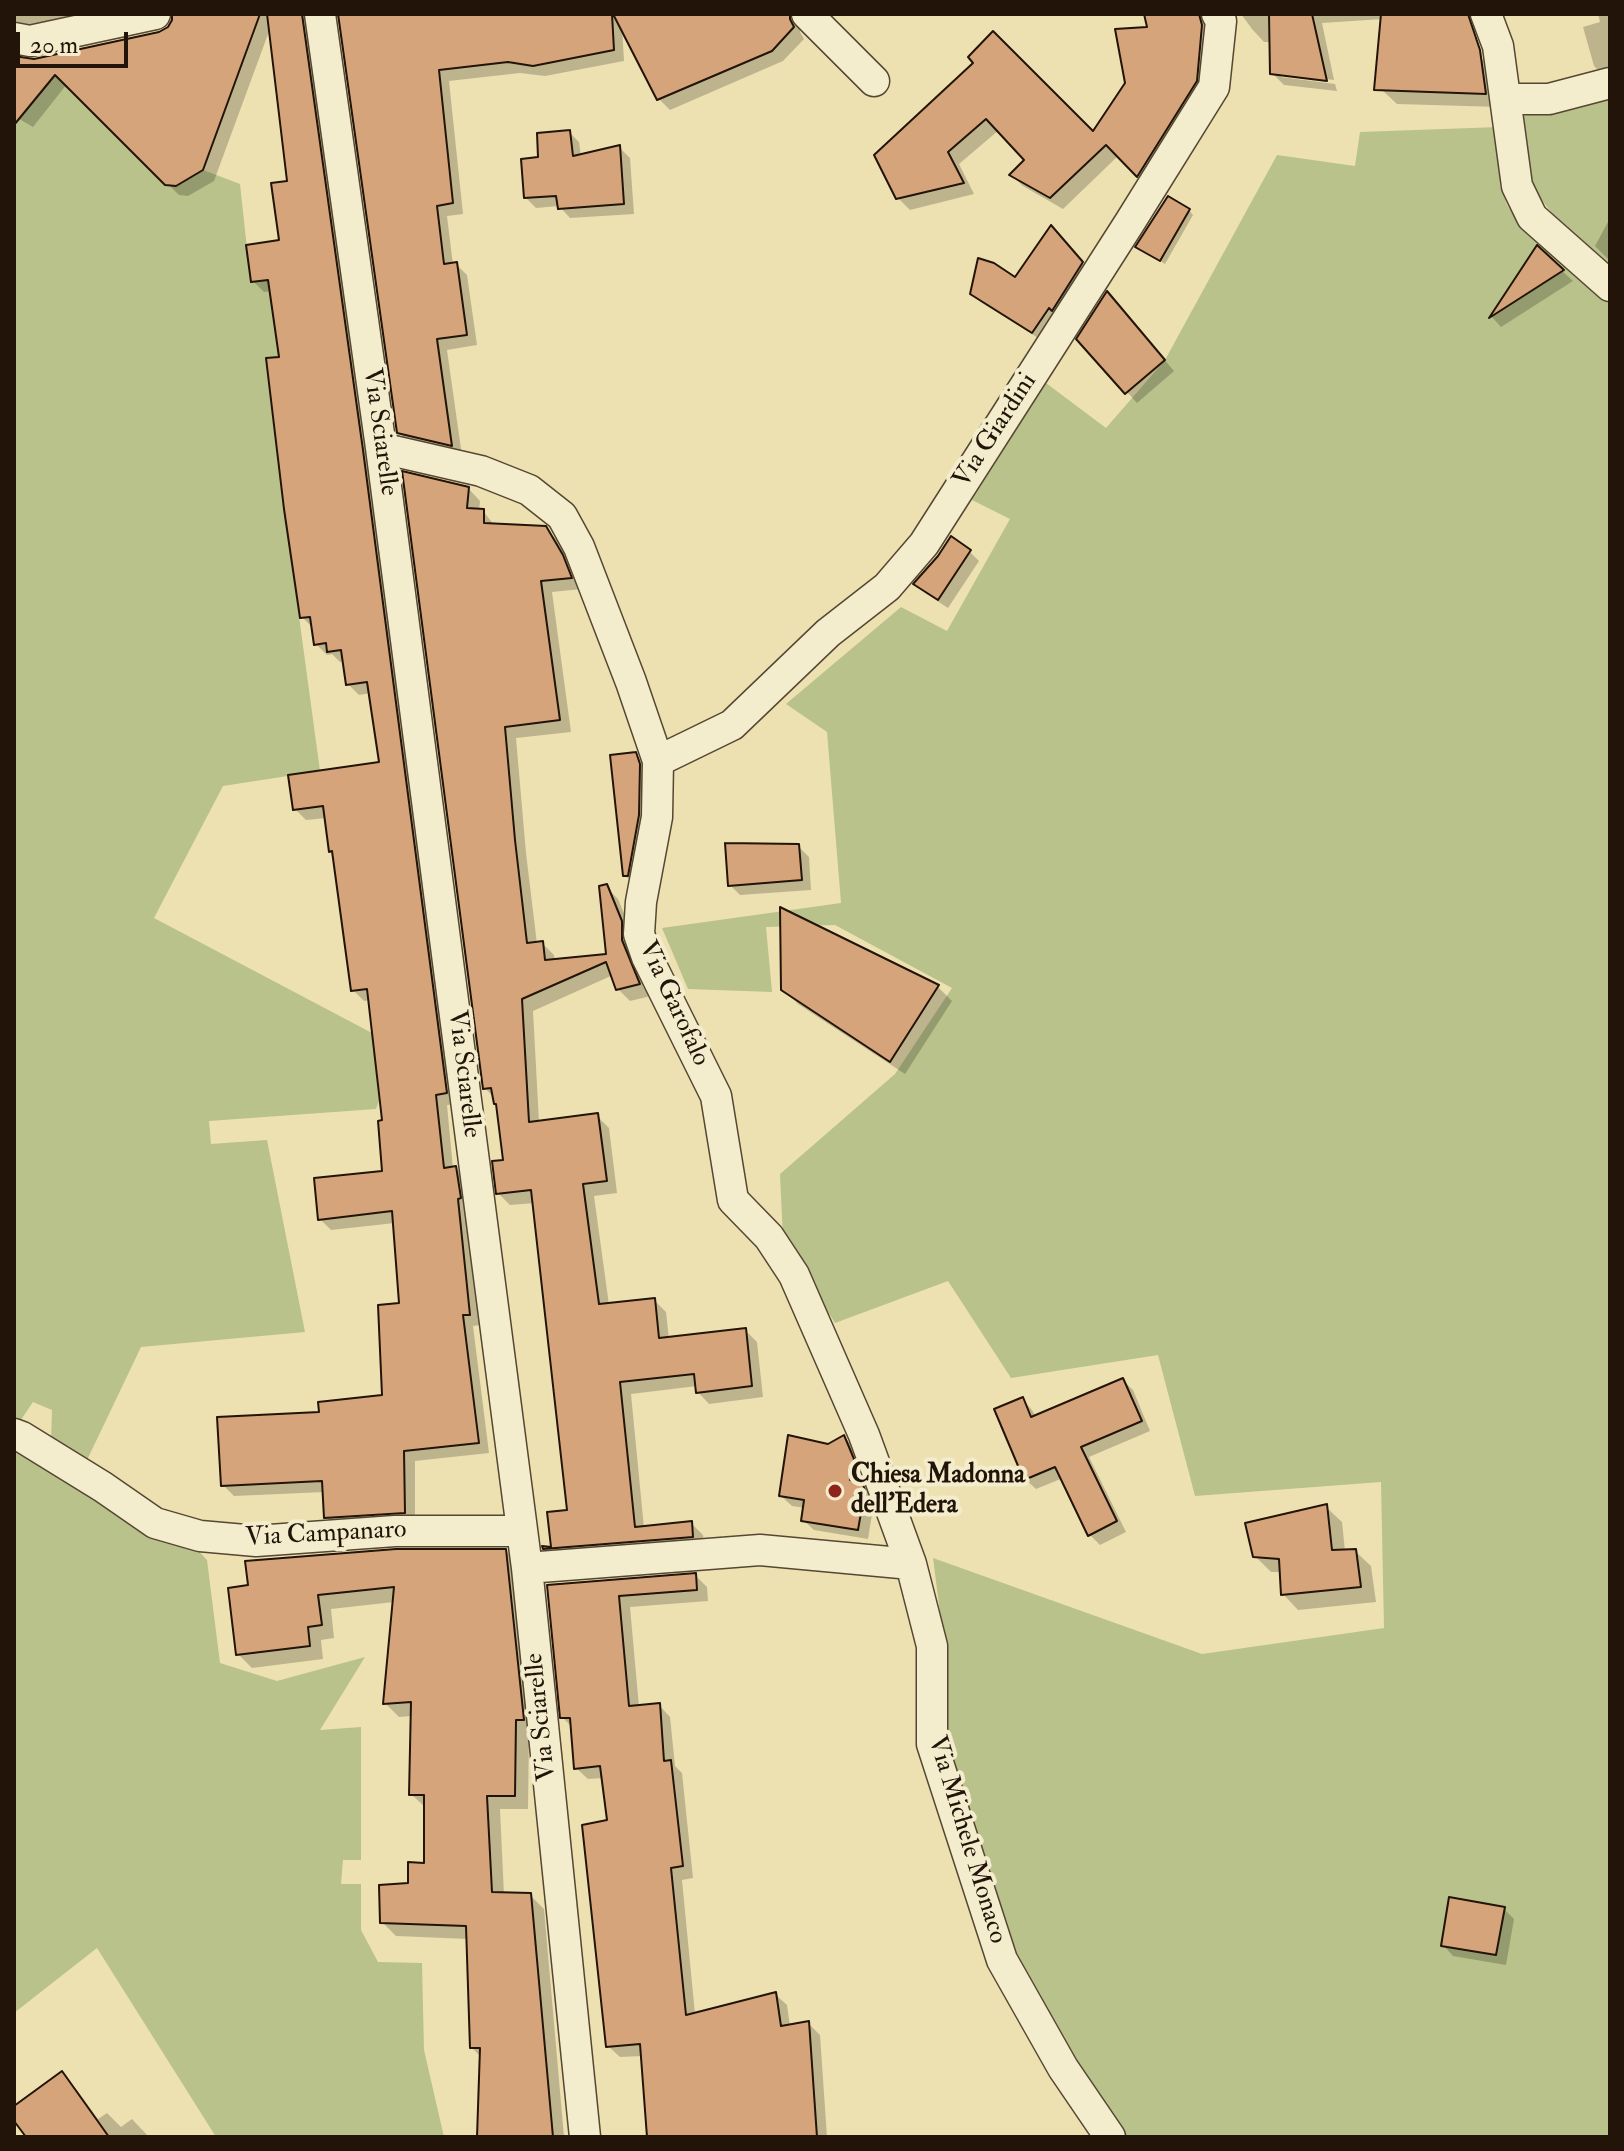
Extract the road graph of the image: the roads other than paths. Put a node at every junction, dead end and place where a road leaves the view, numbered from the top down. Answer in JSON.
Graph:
{"nodes":[{"id":1,"x":155,"y":14,"type":"edge"},
{"id":2,"x":320,"y":14,"type":"edge"},
{"id":3,"x":807,"y":14,"type":"edge"},
{"id":4,"x":1217,"y":14,"type":"edge"},
{"id":5,"x":1486,"y":14,"type":"edge"},
{"id":6,"x":14,"y":38,"type":"edge"},
{"id":7,"x":874,"y":81,"type":"dead end"},
{"id":8,"x":1610,"y":83,"type":"edge"},
{"id":9,"x":1506,"y":99,"type":"junction"},
{"id":10,"x":1610,"y":286,"type":"edge"},
{"id":11,"x":381,"y":448,"type":"junction"},
{"id":12,"x":658,"y":761,"type":"junction"},
{"id":13,"x":14,"y":1434,"type":"edge"},
{"id":14,"x":522,"y":1531,"type":"junction"},
{"id":15,"x":911,"y":1564,"type":"junction"},
{"id":16,"x":527,"y":1568,"type":"junction"},
{"id":17,"x":585,"y":2137,"type":"edge"},
{"id":18,"x":1110,"y":2137,"type":"edge"}],
"edges":[{"from":1,"to":6,"type":"street"},
{"from":2,"to":11,"type":"street","name":"Via Sciarelle"},
{"from":3,"to":7,"type":"street"},
{"from":4,"to":12,"type":"street","name":"Via Giardini"},
{"from":5,"to":9,"type":"street"},
{"from":8,"to":9,"type":"street"},
{"from":9,"to":10,"type":"street"},
{"from":11,"to":12,"type":"street","name":"Via Garofalo"},
{"from":11,"to":14,"type":"street","name":"Via Sciarelle"},
{"from":12,"to":15,"type":"street","name":"Via Garofalo"},
{"from":13,"to":14,"type":"street","name":"Via Campanaro"},
{"from":14,"to":16,"type":"street","name":"Via Sciarelle"},
{"from":15,"to":16,"type":"street"},
{"from":15,"to":18,"type":"street","name":"Via Michele Monaco"},
{"from":16,"to":17,"type":"street","name":"Via Sciarelle"}]}
